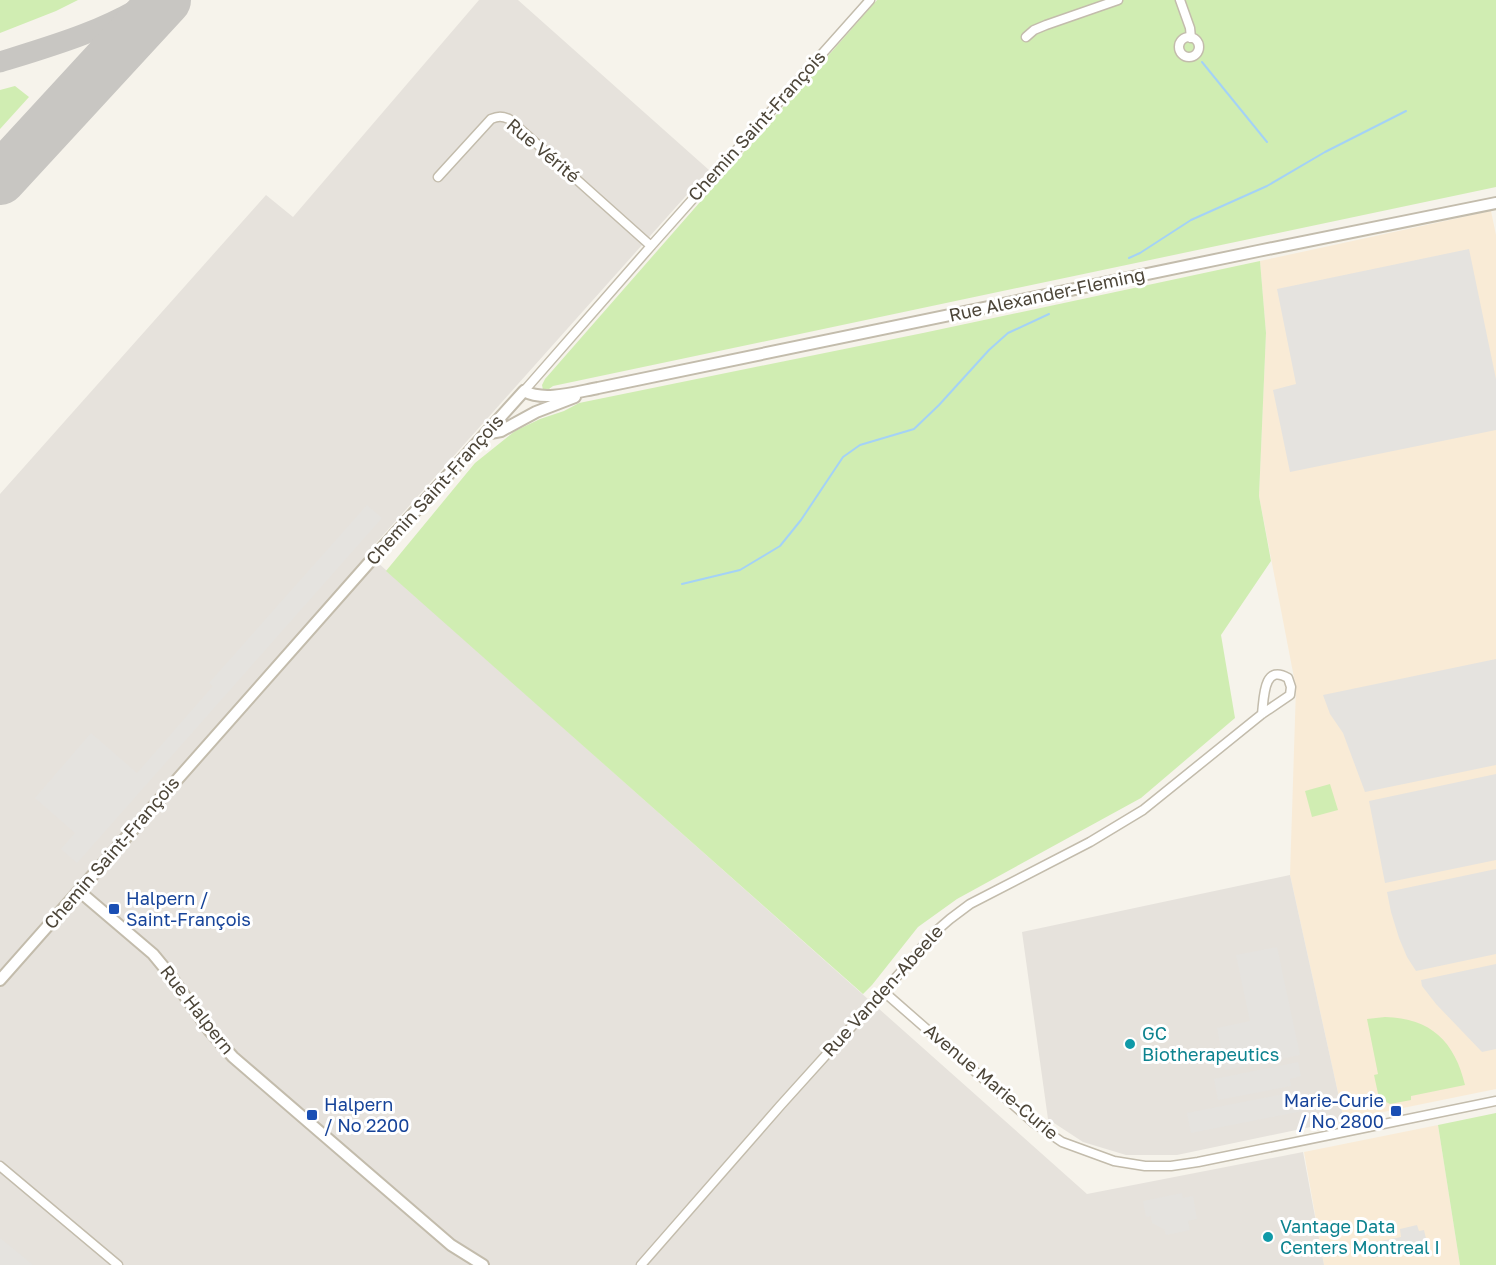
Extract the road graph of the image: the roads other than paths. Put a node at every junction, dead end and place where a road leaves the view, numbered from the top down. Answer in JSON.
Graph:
{"nodes":[{"id":1,"x":870,"y":0,"type":"edge"},
{"id":2,"x":1118,"y":0,"type":"edge"},
{"id":3,"x":1180,"y":0,"type":"edge"},
{"id":4,"x":1026,"y":37,"type":"dead end"},
{"id":5,"x":1191,"y":38,"type":"dead end"},
{"id":6,"x":438,"y":177,"type":"dead end"},
{"id":7,"x":1496,"y":203,"type":"edge"},
{"id":8,"x":651,"y":246,"type":"junction"},
{"id":9,"x":598,"y":388,"type":"junction"},
{"id":10,"x":524,"y":392,"type":"junction"},
{"id":11,"x":485,"y":434,"type":"junction"},
{"id":12,"x":1262,"y":714,"type":"junction"},
{"id":13,"x":79,"y":891,"type":"junction"},
{"id":14,"x":0,"y":980,"type":"edge"},
{"id":15,"x":884,"y":991,"type":"junction"},
{"id":16,"x":1496,"y":1101,"type":"edge"},
{"id":17,"x":0,"y":1166,"type":"edge"},
{"id":18,"x":118,"y":1265,"type":"edge"},
{"id":19,"x":483,"y":1265,"type":"edge"},
{"id":20,"x":641,"y":1265,"type":"edge"}],
"edges":[{"from":1,"to":8,"type":"street","name":"Chemin Saint-François"},
{"from":2,"to":4,"type":"street"},
{"from":3,"to":5,"type":"street"},
{"from":6,"to":8,"type":"street","name":"Rue Vérité"},
{"from":7,"to":9,"type":"street","name":"Rue Alexander-Fleming"},
{"from":8,"to":10,"type":"street","name":"Chemin Saint-François"},
{"from":9,"to":10,"type":"street","name":"Rue Alexander-Fleming"},
{"from":9,"to":11,"type":"street","name":"Rue Alexander-Fleming"},
{"from":10,"to":11,"type":"street","name":"Chemin Saint-François"},
{"from":11,"to":13,"type":"street","name":"Chemin Saint-François"},
{"from":12,"to":12,"type":"street","name":"Rue Vanden-Abeele"},
{"from":12,"to":15,"type":"street","name":"Rue Vanden-Abeele"},
{"from":13,"to":14,"type":"street","name":"Chemin Saint-François"},
{"from":13,"to":19,"type":"street","name":"Rue Halpern"},
{"from":15,"to":16,"type":"street","name":"Avenue Marie-Curie"},
{"from":15,"to":20,"type":"street","name":"Rue Vanden-Abeele"},
{"from":17,"to":18,"type":"street"}]}
